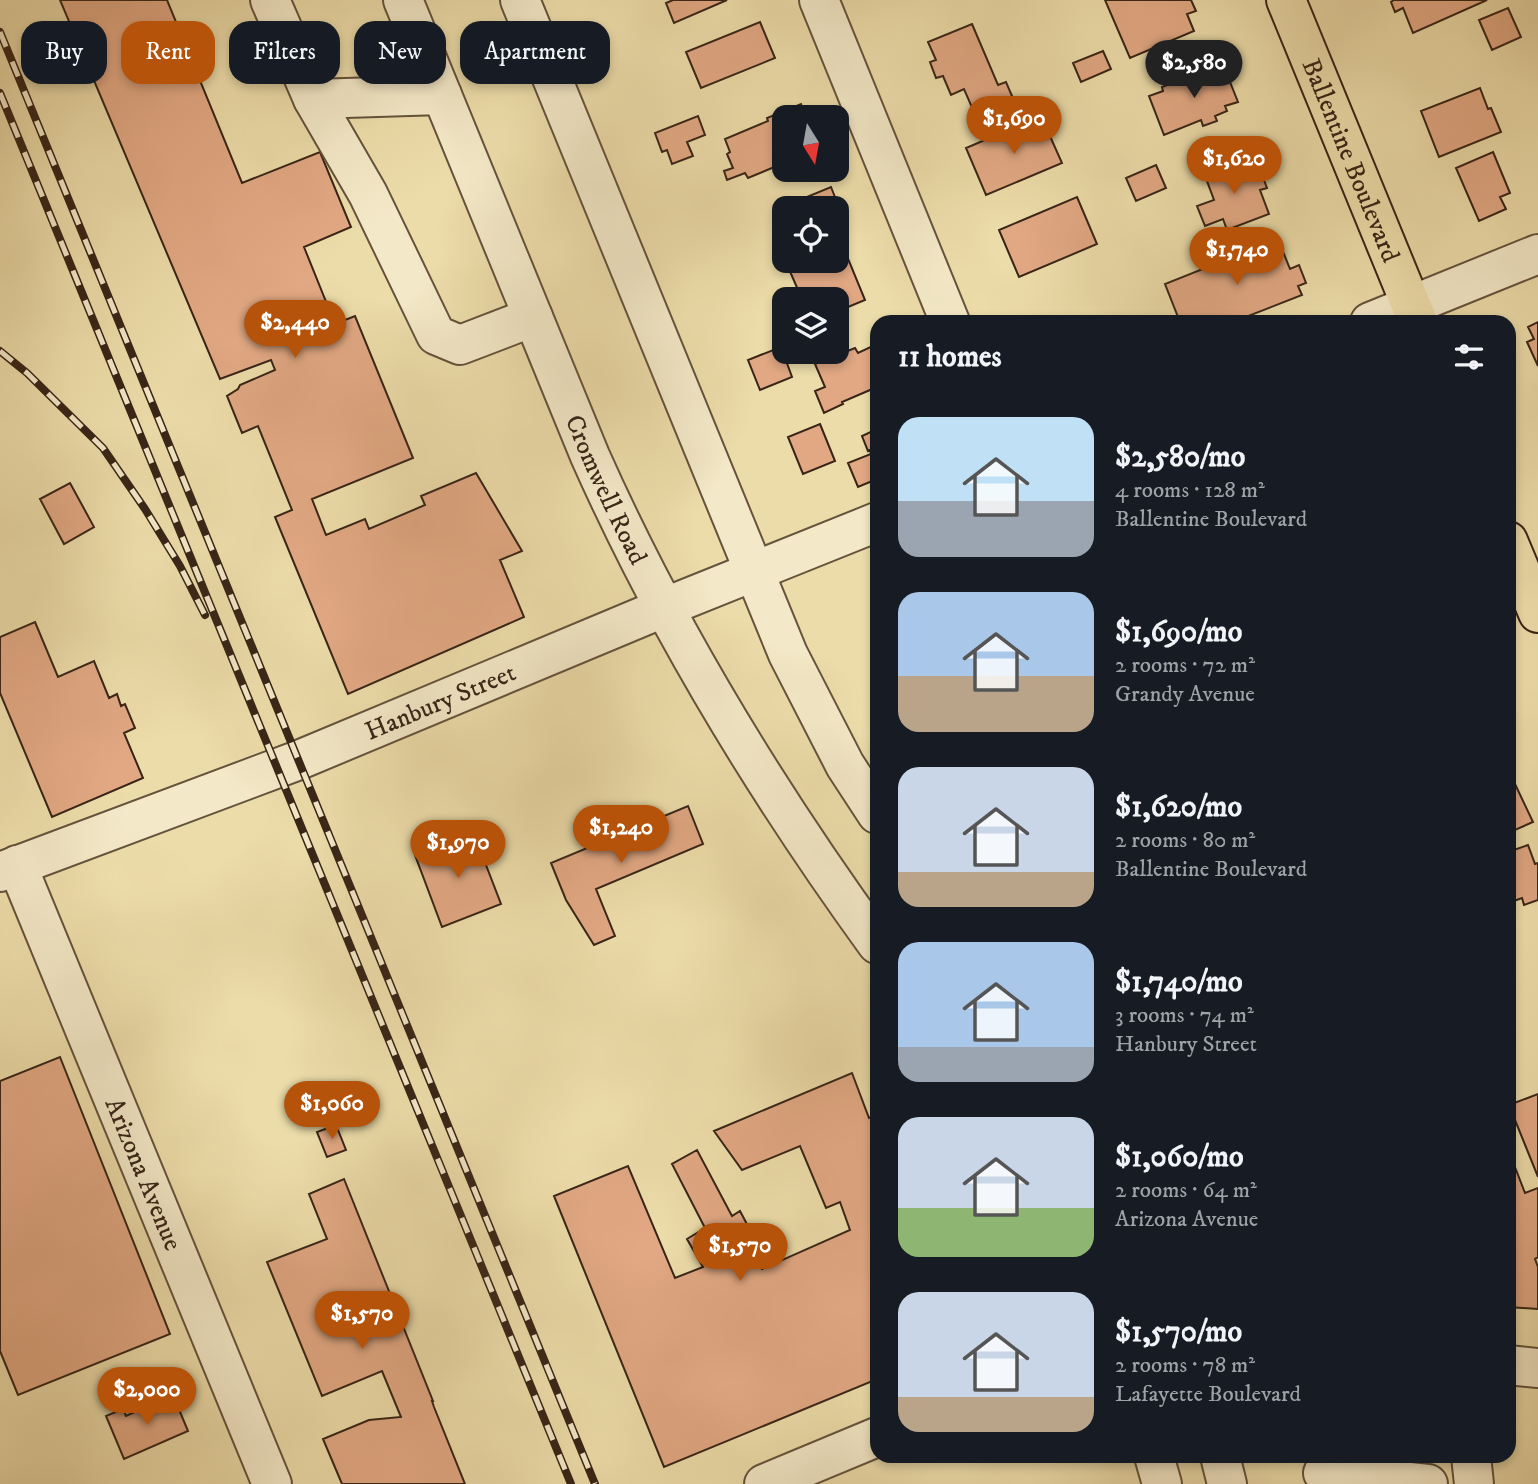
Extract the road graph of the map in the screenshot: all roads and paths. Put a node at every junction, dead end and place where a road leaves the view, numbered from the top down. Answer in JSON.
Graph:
{"nodes":[{"id":1,"x":270,"y":0,"type":"edge"},
{"id":2,"x":403,"y":0,"type":"edge"},
{"id":3,"x":520,"y":0,"type":"edge"},
{"id":4,"x":818,"y":0,"type":"edge"},
{"id":5,"x":1286,"y":0,"type":"edge"},
{"id":6,"x":442,"y":95,"type":"junction"},
{"id":7,"x":313,"y":99,"type":"junction"},
{"id":8,"x":1538,"y":254,"type":"edge"},
{"id":9,"x":1415,"y":314,"type":"edge"},
{"id":10,"x":947,"y":315,"type":"edge"},
{"id":11,"x":533,"y":317,"type":"junction"},
{"id":12,"x":870,"y":525,"type":"edge"},
{"id":13,"x":1516,"y":560,"type":"edge"},
{"id":14,"x":754,"y":572,"type":"junction"},
{"id":15,"x":663,"y":608,"type":"junction"},
{"id":16,"x":1538,"y":613,"type":"edge"},
{"id":17,"x":870,"y":803,"type":"edge"},
{"id":18,"x":8,"y":868,"type":"edge"},
{"id":19,"x":870,"y":934,"type":"edge"},
{"id":20,"x":1516,"y":1367,"type":"edge"},
{"id":21,"x":1538,"y":1368,"type":"edge"},
{"id":22,"x":870,"y":1440,"type":"edge"},
{"id":23,"x":1156,"y":1463,"type":"edge"},
{"id":24,"x":1222,"y":1463,"type":"edge"},
{"id":25,"x":1472,"y":1463,"type":"edge"},
{"id":26,"x":1324,"y":1471,"type":"edge"},
{"id":27,"x":272,"y":1484,"type":"edge"},
{"id":28,"x":764,"y":1484,"type":"edge"},
{"id":29,"x":1162,"y":1484,"type":"edge"},
{"id":30,"x":1227,"y":1484,"type":"edge"},
{"id":31,"x":1428,"y":1484,"type":"edge"},
{"id":32,"x":1474,"y":1484,"type":"edge"}],
"edges":[{"from":1,"to":7,"type":"street"},
{"from":2,"to":6,"type":"street","name":"Cromwell Road"},
{"from":3,"to":14,"type":"street"},
{"from":4,"to":10,"type":"street"},
{"from":5,"to":9,"type":"main road","name":"Ballentine Boulevard"},
{"from":6,"to":7,"type":"street"},
{"from":6,"to":11,"type":"street","name":"Cromwell Road"},
{"from":7,"to":11,"type":"street"},
{"from":8,"to":9,"type":"street"},
{"from":11,"to":15,"type":"street","name":"Cromwell Road"},
{"from":12,"to":14,"type":"street","name":"Hanbury Street"},
{"from":13,"to":16,"type":"main road"},
{"from":14,"to":15,"type":"street","name":"Hanbury Street"},
{"from":14,"to":17,"type":"street"},
{"from":15,"to":18,"type":"street","name":"Hanbury Street"},
{"from":15,"to":19,"type":"street","name":"Cromwell Road"},
{"from":18,"to":27,"type":"street","name":"Arizona Avenue"},
{"from":20,"to":21,"type":"street"},
{"from":22,"to":28,"type":"street"},
{"from":23,"to":29,"type":"street"},
{"from":24,"to":30,"type":"street"},
{"from":25,"to":32,"type":"street"},
{"from":26,"to":31,"type":"street"}]}
